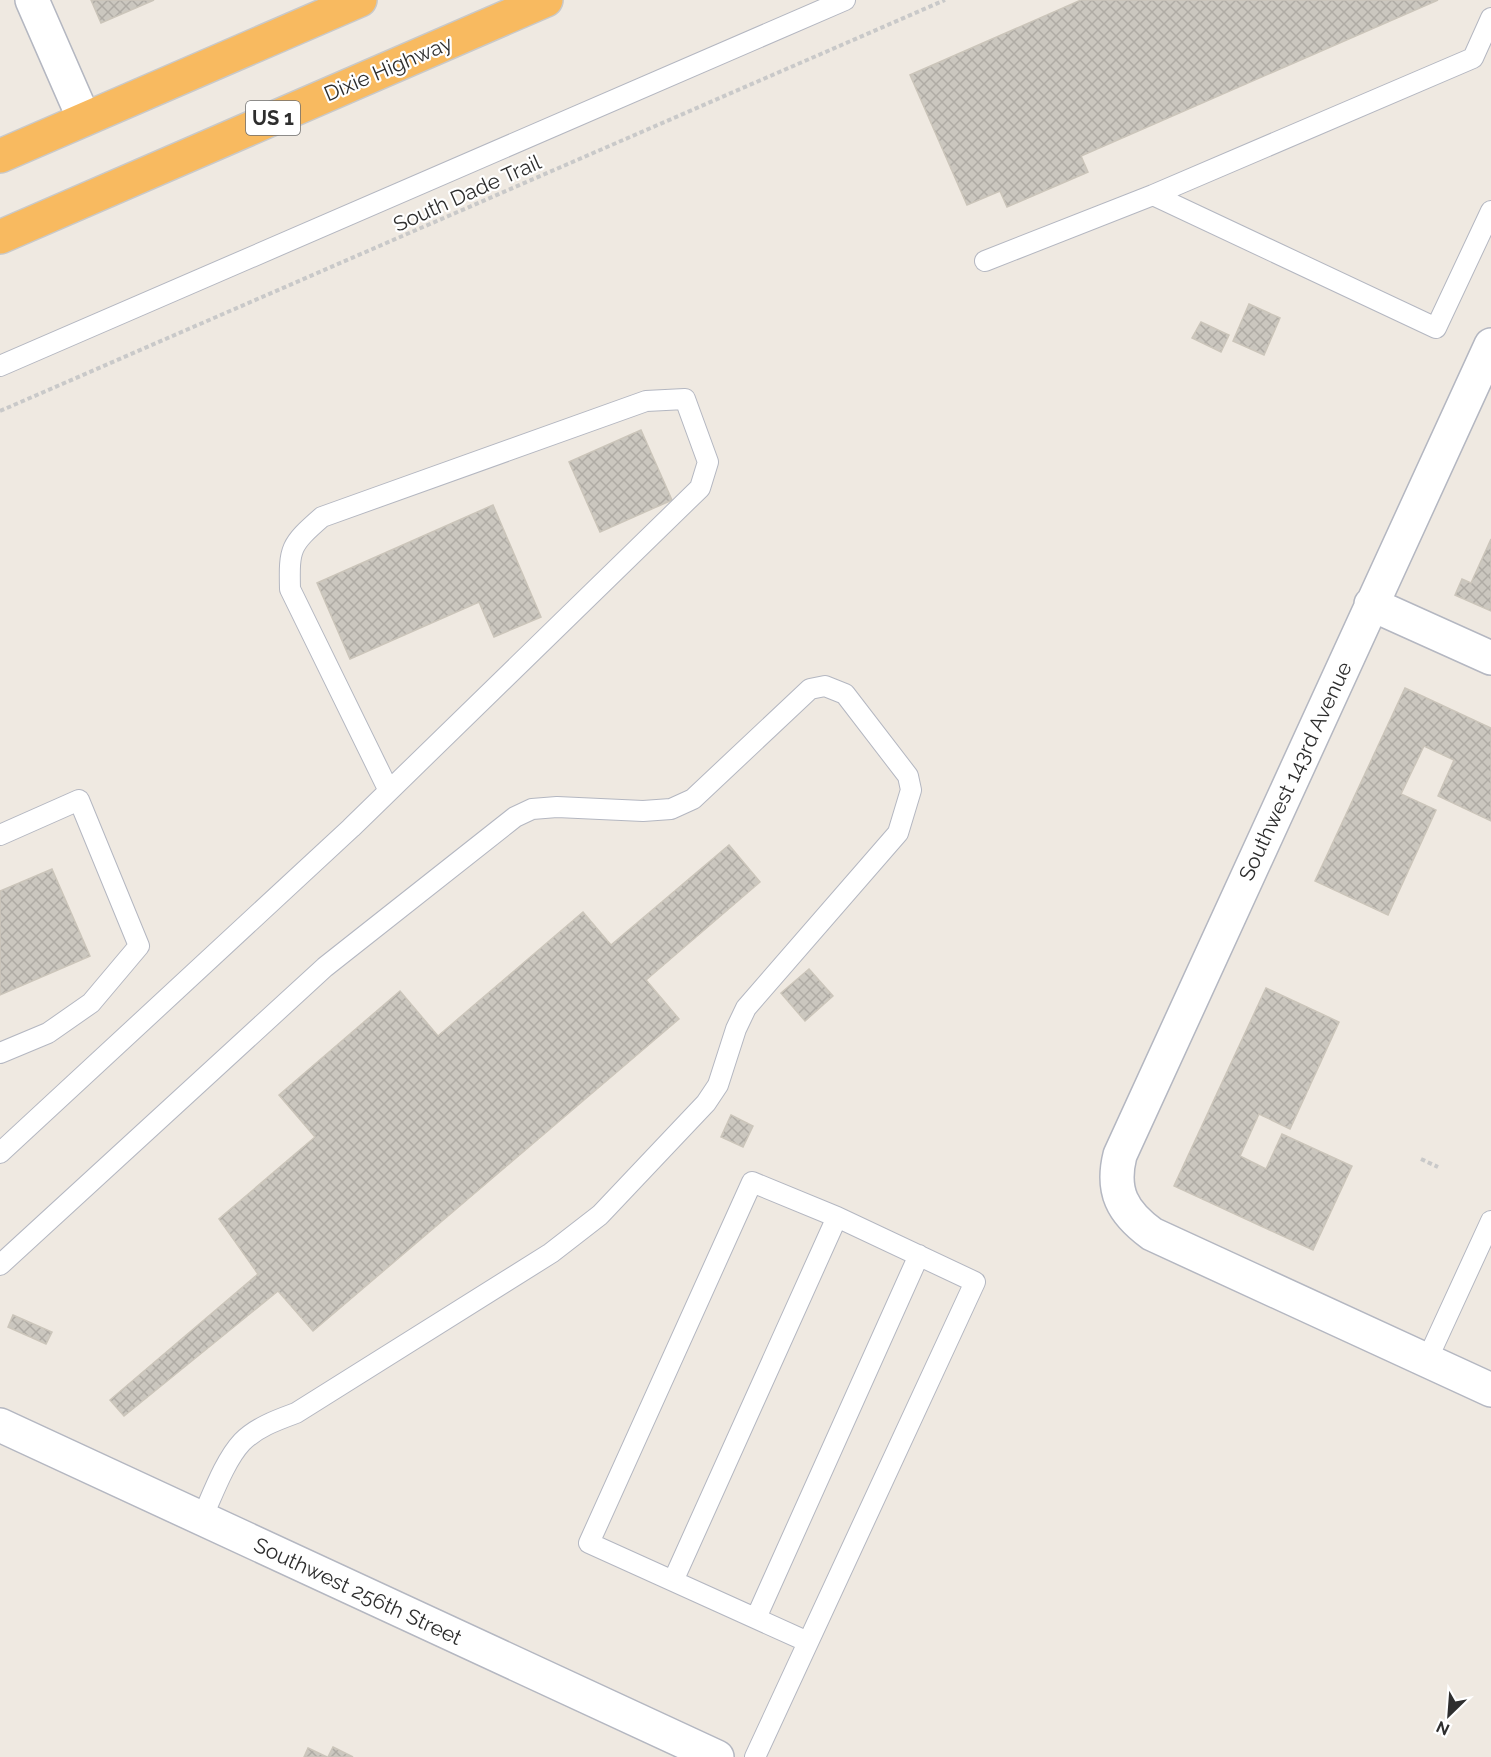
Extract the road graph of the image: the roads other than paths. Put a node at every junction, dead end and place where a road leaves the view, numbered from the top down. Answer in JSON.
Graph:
{"nodes":[{"id":1,"x":32,"y":0,"type":"edge"},
{"id":2,"x":360,"y":0,"type":"edge"},
{"id":3,"x":546,"y":0,"type":"edge"},
{"id":4,"x":845,"y":0,"type":"edge"},
{"id":5,"x":1491,"y":18,"type":"edge"},
{"id":6,"x":84,"y":119,"type":"junction"},
{"id":7,"x":0,"y":156,"type":"edge"},
{"id":8,"x":1153,"y":195,"type":"junction"},
{"id":9,"x":1491,"y":211,"type":"edge"},
{"id":10,"x":0,"y":237,"type":"edge"},
{"id":11,"x":985,"y":261,"type":"dead end"},
{"id":12,"x":1491,"y":345,"type":"edge"},
{"id":13,"x":0,"y":366,"type":"edge"},
{"id":14,"x":1371,"y":604,"type":"junction"},
{"id":15,"x":1491,"y":658,"type":"edge"},
{"id":16,"x":389,"y":791,"type":"junction"},
{"id":17,"x":0,"y":835,"type":"edge"},
{"id":18,"x":0,"y":1053,"type":"edge"},
{"id":19,"x":0,"y":1153,"type":"edge"},
{"id":20,"x":837,"y":1217,"type":"junction"},
{"id":21,"x":1491,"y":1221,"type":"edge"},
{"id":22,"x":919,"y":1255,"type":"junction"},
{"id":23,"x":0,"y":1265,"type":"edge"},
{"id":24,"x":1427,"y":1360,"type":"junction"},
{"id":25,"x":1491,"y":1390,"type":"edge"},
{"id":26,"x":0,"y":1425,"type":"edge"},
{"id":27,"x":202,"y":1518,"type":"junction"},
{"id":28,"x":673,"y":1581,"type":"junction"},
{"id":29,"x":756,"y":1618,"type":"junction"},
{"id":30,"x":808,"y":1642,"type":"junction"},
{"id":31,"x":717,"y":1757,"type":"edge"},
{"id":32,"x":755,"y":1757,"type":"edge"}],
"edges":[{"from":1,"to":6,"type":"street"},
{"from":2,"to":6,"type":"highway"},
{"from":3,"to":10,"type":"highway","name":"Dixie Highway","number":"US 1"},
{"from":4,"to":13,"type":"lane"},
{"from":5,"to":8,"type":"lane"},
{"from":6,"to":7,"type":"highway"},
{"from":8,"to":9,"type":"lane"},
{"from":8,"to":11,"type":"lane"},
{"from":12,"to":14,"type":"street","name":"Southwest 143rd Avenue"},
{"from":14,"to":15,"type":"street"},
{"from":14,"to":24,"type":"street","name":"Southwest 143rd Avenue"},
{"from":16,"to":16,"type":"lane"},
{"from":16,"to":19,"type":"lane"},
{"from":17,"to":18,"type":"lane"},
{"from":20,"to":22,"type":"lane"},
{"from":20,"to":28,"type":"lane"},
{"from":20,"to":28,"type":"lane"},
{"from":21,"to":24,"type":"lane"},
{"from":22,"to":29,"type":"lane"},
{"from":22,"to":30,"type":"lane"},
{"from":23,"to":27,"type":"lane"},
{"from":24,"to":25,"type":"street"},
{"from":26,"to":27,"type":"street","name":"Southwest 256th Street"},
{"from":27,"to":31,"type":"street","name":"Southwest 256th Street"},
{"from":28,"to":29,"type":"lane"},
{"from":29,"to":30,"type":"lane"},
{"from":30,"to":32,"type":"lane"}]}
